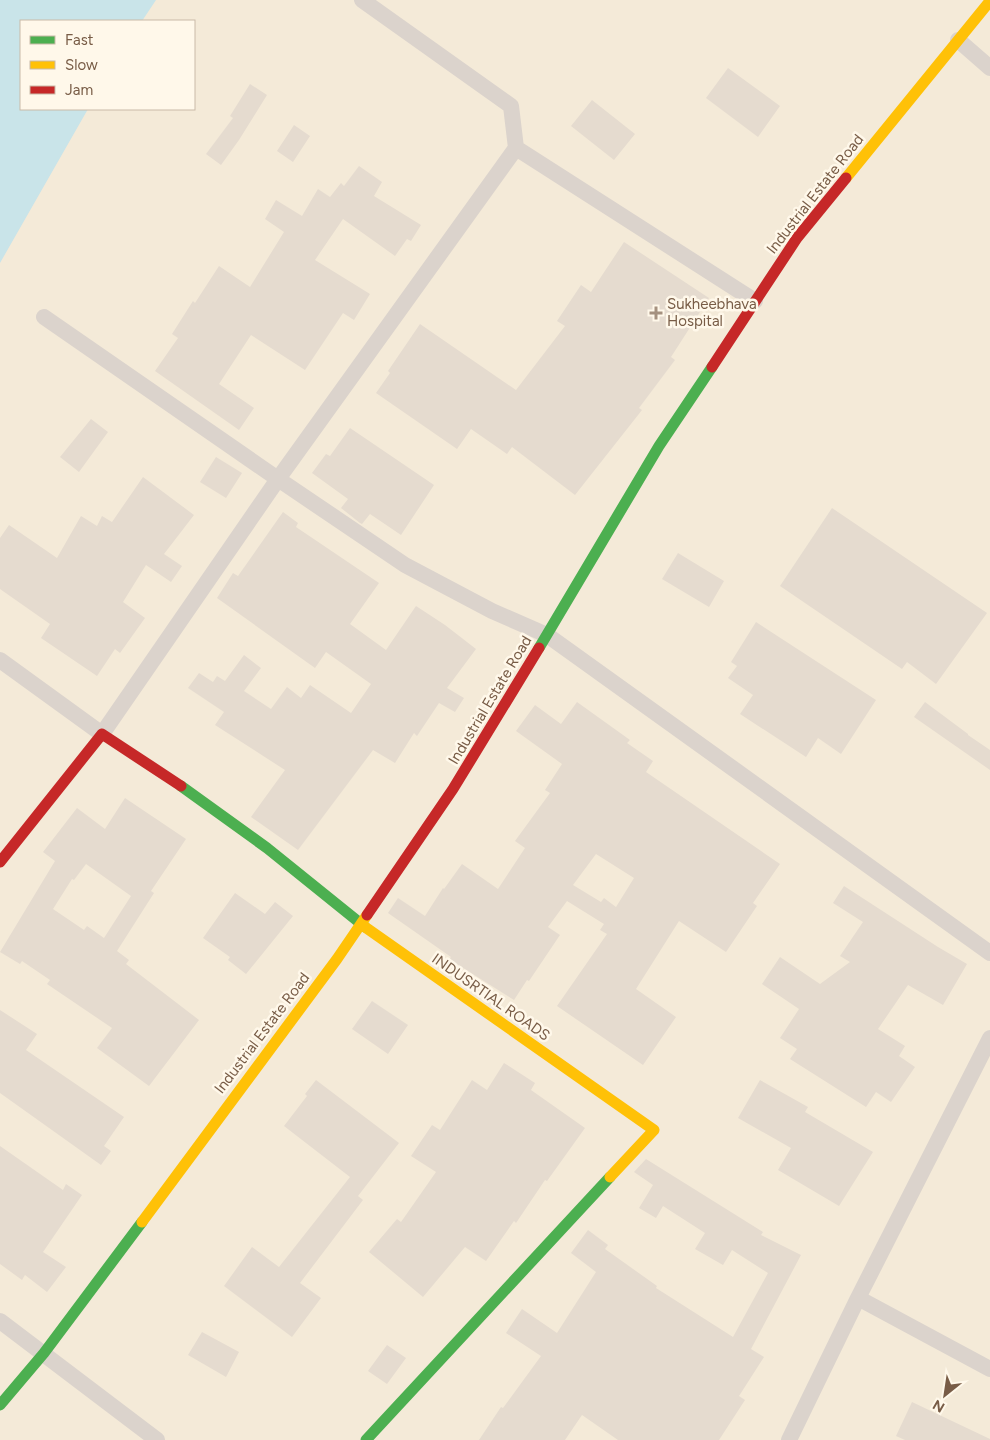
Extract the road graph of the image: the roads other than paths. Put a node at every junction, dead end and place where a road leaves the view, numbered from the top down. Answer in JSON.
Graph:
{"nodes":[{"id":1,"x":362,"y":0,"type":"edge"},
{"id":2,"x":988,"y":1,"type":"edge"},
{"id":3,"x":958,"y":40,"type":"junction"},
{"id":4,"x":990,"y":68,"type":"edge"},
{"id":5,"x":516,"y":148,"type":"junction"},
{"id":6,"x":755,"y":301,"type":"junction"},
{"id":7,"x":44,"y":317,"type":"dead end"},
{"id":8,"x":278,"y":479,"type":"junction"},
{"id":9,"x":547,"y":635,"type":"junction"},
{"id":10,"x":0,"y":660,"type":"edge"},
{"id":11,"x":102,"y":734,"type":"junction"},
{"id":12,"x":0,"y":862,"type":"edge"},
{"id":13,"x":361,"y":924,"type":"junction"},
{"id":14,"x":990,"y":953,"type":"edge"},
{"id":15,"x":990,"y":1038,"type":"edge"},
{"id":16,"x":858,"y":1298,"type":"junction"},
{"id":17,"x":0,"y":1320,"type":"edge"},
{"id":18,"x":44,"y":1353,"type":"junction"},
{"id":19,"x":990,"y":1369,"type":"edge"},
{"id":20,"x":0,"y":1405,"type":"edge"},
{"id":21,"x":157,"y":1440,"type":"edge"},
{"id":22,"x":366,"y":1440,"type":"edge"},
{"id":23,"x":790,"y":1440,"type":"edge"}],
"edges":[{"from":1,"to":5,"type":"street"},
{"from":2,"to":3,"type":"main road","name":"Industrial Estate Road"},
{"from":3,"to":4,"type":"street"},
{"from":3,"to":6,"type":"main road","name":"Industrial Estate Road"},
{"from":5,"to":6,"type":"street"},
{"from":5,"to":8,"type":"street"},
{"from":6,"to":9,"type":"main road","name":"Industrial Estate Road"},
{"from":7,"to":8,"type":"street"},
{"from":8,"to":9,"type":"street"},
{"from":8,"to":11,"type":"street"},
{"from":9,"to":13,"type":"main road","name":"Industrial Estate Road"},
{"from":9,"to":14,"type":"street"},
{"from":10,"to":11,"type":"street"},
{"from":11,"to":12,"type":"main road"},
{"from":11,"to":13,"type":"main road","name":"INDUSRTIAL ROADS"},
{"from":13,"to":18,"type":"main road","name":"Industrial Estate Road"},
{"from":13,"to":22,"type":"main road","name":"INDUSRTIAL ROADS"},
{"from":15,"to":16,"type":"street"},
{"from":16,"to":19,"type":"street"},
{"from":16,"to":23,"type":"street"},
{"from":17,"to":18,"type":"street"},
{"from":18,"to":20,"type":"main road","name":"Industrial Estate Road"},
{"from":18,"to":21,"type":"street"}]}
